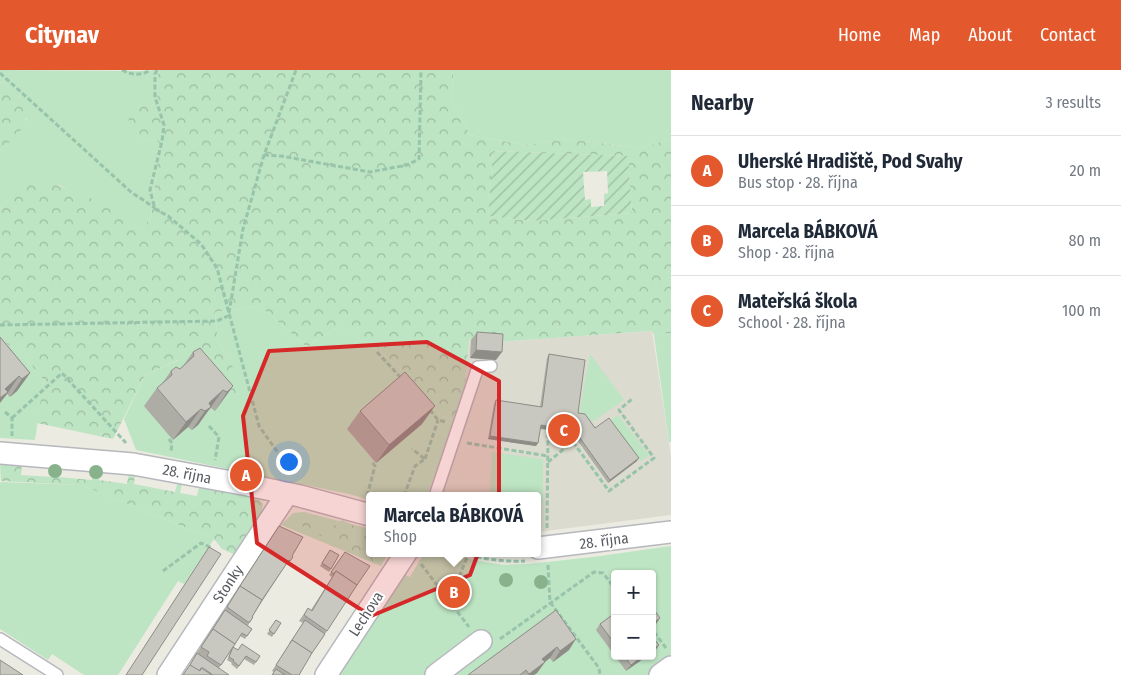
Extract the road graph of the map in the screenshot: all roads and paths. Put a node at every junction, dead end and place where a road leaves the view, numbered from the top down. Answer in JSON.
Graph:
{"nodes":[{"id":1,"x":122,"y":70,"type":"edge"},
{"id":2,"x":150,"y":70,"type":"edge"},
{"id":3,"x":157,"y":70,"type":"edge"},
{"id":4,"x":296,"y":70,"type":"edge"},
{"id":5,"x":421,"y":70,"type":"edge"},
{"id":6,"x":0,"y":73,"type":"edge"},
{"id":7,"x":264,"y":155,"type":"junction"},
{"id":8,"x":156,"y":209,"type":"junction"},
{"id":9,"x":229,"y":316,"type":"junction"},
{"id":10,"x":0,"y":325,"type":"edge"},
{"id":11,"x":490,"y":366,"type":"dead end"},
{"id":12,"x":632,"y":399,"type":"dead end"},
{"id":13,"x":5,"y":412,"type":"edge"},
{"id":14,"x":12,"y":418,"type":"junction"},
{"id":15,"x":438,"y":420,"type":"dead end"},
{"id":16,"x":209,"y":426,"type":"edge"},
{"id":17,"x":548,"y":432,"type":"edge"},
{"id":18,"x":169,"y":439,"type":"dead end"},
{"id":19,"x":128,"y":446,"type":"dead end"},
{"id":20,"x":6,"y":449,"type":"edge"},
{"id":21,"x":412,"y":450,"type":"edge"},
{"id":22,"x":169,"y":459,"type":"dead end"},
{"id":23,"x":425,"y":459,"type":"junction"},
{"id":24,"x":372,"y":462,"type":"dead end"},
{"id":25,"x":548,"y":463,"type":"junction"},
{"id":26,"x":214,"y":468,"type":"dead end"},
{"id":27,"x":292,"y":487,"type":"junction"},
{"id":28,"x":371,"y":492,"type":"edge"},
{"id":29,"x":405,"y":492,"type":"edge"},
{"id":30,"x":436,"y":492,"type":"edge"},
{"id":31,"x":366,"y":507,"type":"edge"},
{"id":32,"x":671,"y":532,"type":"edge"},
{"id":33,"x":543,"y":548,"type":"edge"},
{"id":34,"x":215,"y":551,"type":"edge"},
{"id":35,"x":411,"y":557,"type":"edge"},
{"id":36,"x":413,"y":557,"type":"edge"},
{"id":37,"x":467,"y":557,"type":"edge"},
{"id":38,"x":163,"y":571,"type":"dead end"},
{"id":39,"x":611,"y":584,"type":"edge"},
{"id":40,"x":442,"y":591,"type":"junction"},
{"id":41,"x":550,"y":602,"type":"junction"},
{"id":42,"x":656,"y":635,"type":"edge"},
{"id":43,"x":0,"y":638,"type":"edge"},
{"id":44,"x":481,"y":641,"type":"junction"},
{"id":45,"x":671,"y":655,"type":"edge"},
{"id":46,"x":671,"y":667,"type":"edge"},
{"id":47,"x":598,"y":674,"type":"edge"},
{"id":48,"x":57,"y":675,"type":"edge"},
{"id":49,"x":168,"y":675,"type":"edge"},
{"id":50,"x":326,"y":675,"type":"edge"},
{"id":51,"x":436,"y":675,"type":"edge"},
{"id":52,"x":660,"y":675,"type":"edge"}],
"edges":[{"from":1,"to":2,"type":"path"},
{"from":3,"to":8,"type":"path"},
{"from":4,"to":7,"type":"path"},
{"from":5,"to":7,"type":"path"},
{"from":6,"to":8,"type":"path"},
{"from":7,"to":9,"type":"path"},
{"from":8,"to":9,"type":"path"},
{"from":9,"to":10,"type":"path"},
{"from":9,"to":27,"type":"path"},
{"from":11,"to":30,"type":"lane"},
{"from":12,"to":25,"type":"path"},
{"from":13,"to":14,"type":"path"},
{"from":14,"to":19,"type":"path"},
{"from":14,"to":20,"type":"path"},
{"from":15,"to":23,"type":"path"},
{"from":16,"to":26,"type":"path"},
{"from":17,"to":25,"type":"path"},
{"from":18,"to":22,"type":"path"},
{"from":20,"to":27,"type":"street","name":"28. října"},
{"from":21,"to":23,"type":"path"},
{"from":23,"to":29,"type":"path"},
{"from":24,"to":28,"type":"path"},
{"from":25,"to":33,"type":"path"},
{"from":27,"to":31,"type":"street","name":"28. října"},
{"from":27,"to":49,"type":"street","name":"Stonky"},
{"from":32,"to":33,"type":"street","name":"28. října"},
{"from":33,"to":41,"type":"path"},
{"from":34,"to":38,"type":"path"},
{"from":35,"to":50,"type":"street","name":"Lechova"},
{"from":36,"to":40,"type":"path"},
{"from":37,"to":40,"type":"path"},
{"from":39,"to":41,"type":"path"},
{"from":40,"to":44,"type":"path"},
{"from":41,"to":44,"type":"path"},
{"from":41,"to":47,"type":"path"},
{"from":42,"to":45,"type":"path"},
{"from":43,"to":48,"type":"lane"},
{"from":44,"to":51,"type":"street"},
{"from":46,"to":52,"type":"street"}]}
